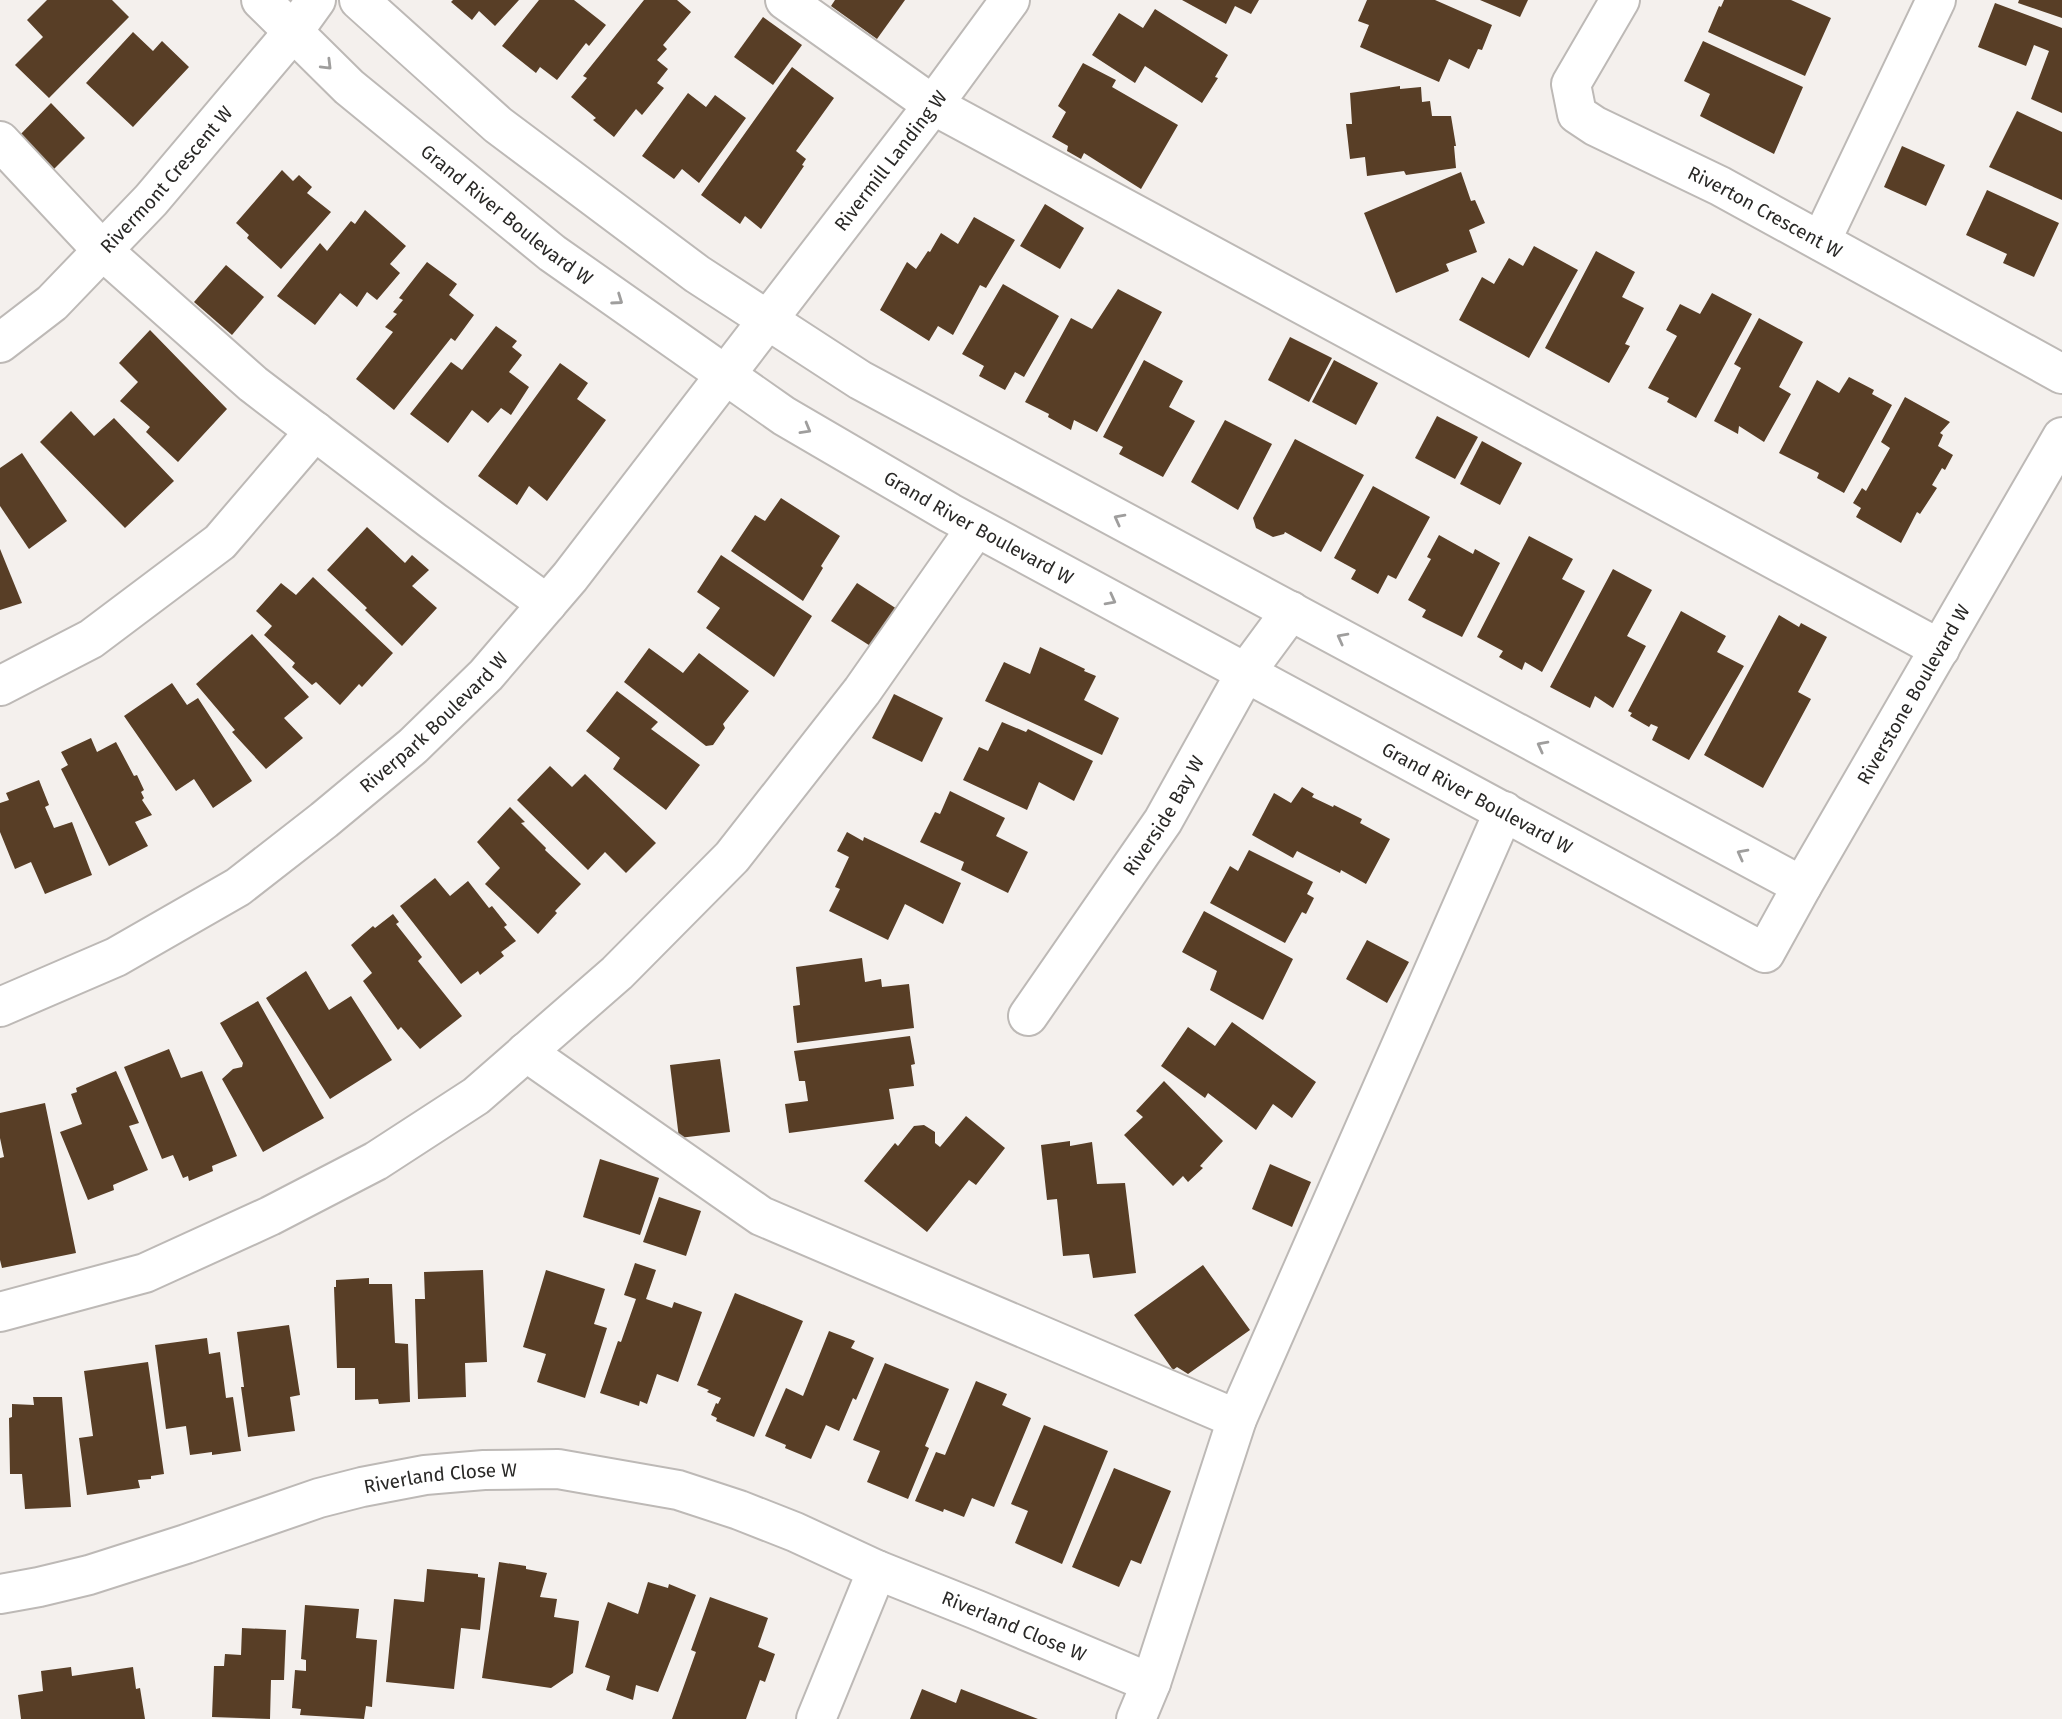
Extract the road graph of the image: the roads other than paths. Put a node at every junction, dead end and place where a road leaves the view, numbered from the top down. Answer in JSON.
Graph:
{"nodes":[{"id":1,"x":261,"y":0,"type":"edge"},
{"id":2,"x":316,"y":0,"type":"edge"},
{"id":3,"x":359,"y":0,"type":"edge"},
{"id":4,"x":785,"y":0,"type":"edge"},
{"id":5,"x":1010,"y":0,"type":"edge"},
{"id":6,"x":1620,"y":0,"type":"edge"},
{"id":7,"x":1936,"y":0,"type":"edge"},
{"id":8,"x":293,"y":32,"type":"junction"},
{"id":9,"x":933,"y":105,"type":"junction"},
{"id":10,"x":0,"y":141,"type":"edge"},
{"id":11,"x":1821,"y":241,"type":"junction"},
{"id":12,"x":102,"y":250,"type":"junction"},
{"id":13,"x":768,"y":320,"type":"junction"},
{"id":14,"x":0,"y":343,"type":"edge"},
{"id":15,"x":2062,"y":374,"type":"edge"},
{"id":16,"x":725,"y":375,"type":"junction"},
{"id":17,"x":315,"y":431,"type":"junction"},
{"id":18,"x":2062,"y":437,"type":"edge"},
{"id":19,"x":976,"y":528,"type":"junction"},
{"id":20,"x":547,"y":604,"type":"junction"},
{"id":21,"x":1291,"y":611,"type":"junction"},
{"id":22,"x":1940,"y":649,"type":"junction"},
{"id":23,"x":1246,"y":672,"type":"junction"},
{"id":24,"x":0,"y":686,"type":"edge"},
{"id":25,"x":1504,"y":811,"type":"junction"},
{"id":26,"x":1802,"y":886,"type":"junction"},
{"id":27,"x":1765,"y":953,"type":"joint"},
{"id":28,"x":0,"y":1007,"type":"edge"},
{"id":29,"x":1028,"y":1016,"type":"dead end"},
{"id":30,"x":526,"y":1052,"type":"junction"},
{"id":31,"x":0,"y":1312,"type":"edge"},
{"id":32,"x":1237,"y":1419,"type":"junction"},
{"id":33,"x":877,"y":1570,"type":"junction"},
{"id":34,"x":0,"y":1594,"type":"edge"},
{"id":35,"x":1151,"y":1683,"type":"junction"},
{"id":36,"x":816,"y":1719,"type":"edge"},
{"id":37,"x":1136,"y":1719,"type":"edge"}],
"edges":[{"from":1,"to":8,"type":"street","name":"Grand River Boulevard W"},
{"from":2,"to":8,"type":"street","name":"Rivermont Crescent W"},
{"from":3,"to":13,"type":"street"},
{"from":4,"to":9,"type":"street"},
{"from":5,"to":9,"type":"street","name":"Rivermill Landing W"},
{"from":6,"to":11,"type":"street","name":"Riverton Crescent W"},
{"from":7,"to":11,"type":"street"},
{"from":8,"to":12,"type":"street","name":"Rivermont Crescent W"},
{"from":8,"to":16,"type":"street","name":"Grand River Boulevard W","one_way":true},
{"from":9,"to":13,"type":"street","name":"Rivermill Landing W"},
{"from":9,"to":22,"type":"street"},
{"from":10,"to":12,"type":"street"},
{"from":11,"to":15,"type":"street","name":"Riverton Crescent W"},
{"from":12,"to":14,"type":"street","name":"Rivermont Crescent W"},
{"from":12,"to":17,"type":"street"},
{"from":13,"to":16,"type":"street","name":"Riverpark Boulevard W"},
{"from":21,"to":13,"type":"street","one_way":true},
{"from":16,"to":19,"type":"street","name":"Grand River Boulevard W","one_way":true},
{"from":16,"to":20,"type":"street","name":"Riverpark Boulevard W"},
{"from":17,"to":20,"type":"street"},
{"from":17,"to":24,"type":"street"},
{"from":18,"to":22,"type":"street","name":"Riverstone Boulevard W"},
{"from":19,"to":23,"type":"street","name":"Grand River Boulevard W","one_way":true},
{"from":19,"to":30,"type":"street"},
{"from":20,"to":28,"type":"street","name":"Riverpark Boulevard W"},
{"from":21,"to":23,"type":"street","name":"Riverside Bay W"},
{"from":26,"to":21,"type":"street","one_way":true},
{"from":22,"to":26,"type":"street","name":"Riverstone Boulevard W"},
{"from":23,"to":25,"type":"street","name":"Grand River Boulevard W"},
{"from":23,"to":29,"type":"street","name":"Riverside Bay W"},
{"from":25,"to":27,"type":"street","name":"Grand River Boulevard W"},
{"from":25,"to":32,"type":"street"},
{"from":26,"to":27,"type":"street","name":"Riverstone Boulevard W"},
{"from":30,"to":31,"type":"street"},
{"from":30,"to":32,"type":"street"},
{"from":32,"to":35,"type":"street"},
{"from":33,"to":34,"type":"street","name":"Riverland Close W"},
{"from":33,"to":35,"type":"street","name":"Riverland Close W"},
{"from":33,"to":36,"type":"street"},
{"from":35,"to":37,"type":"street"}]}
